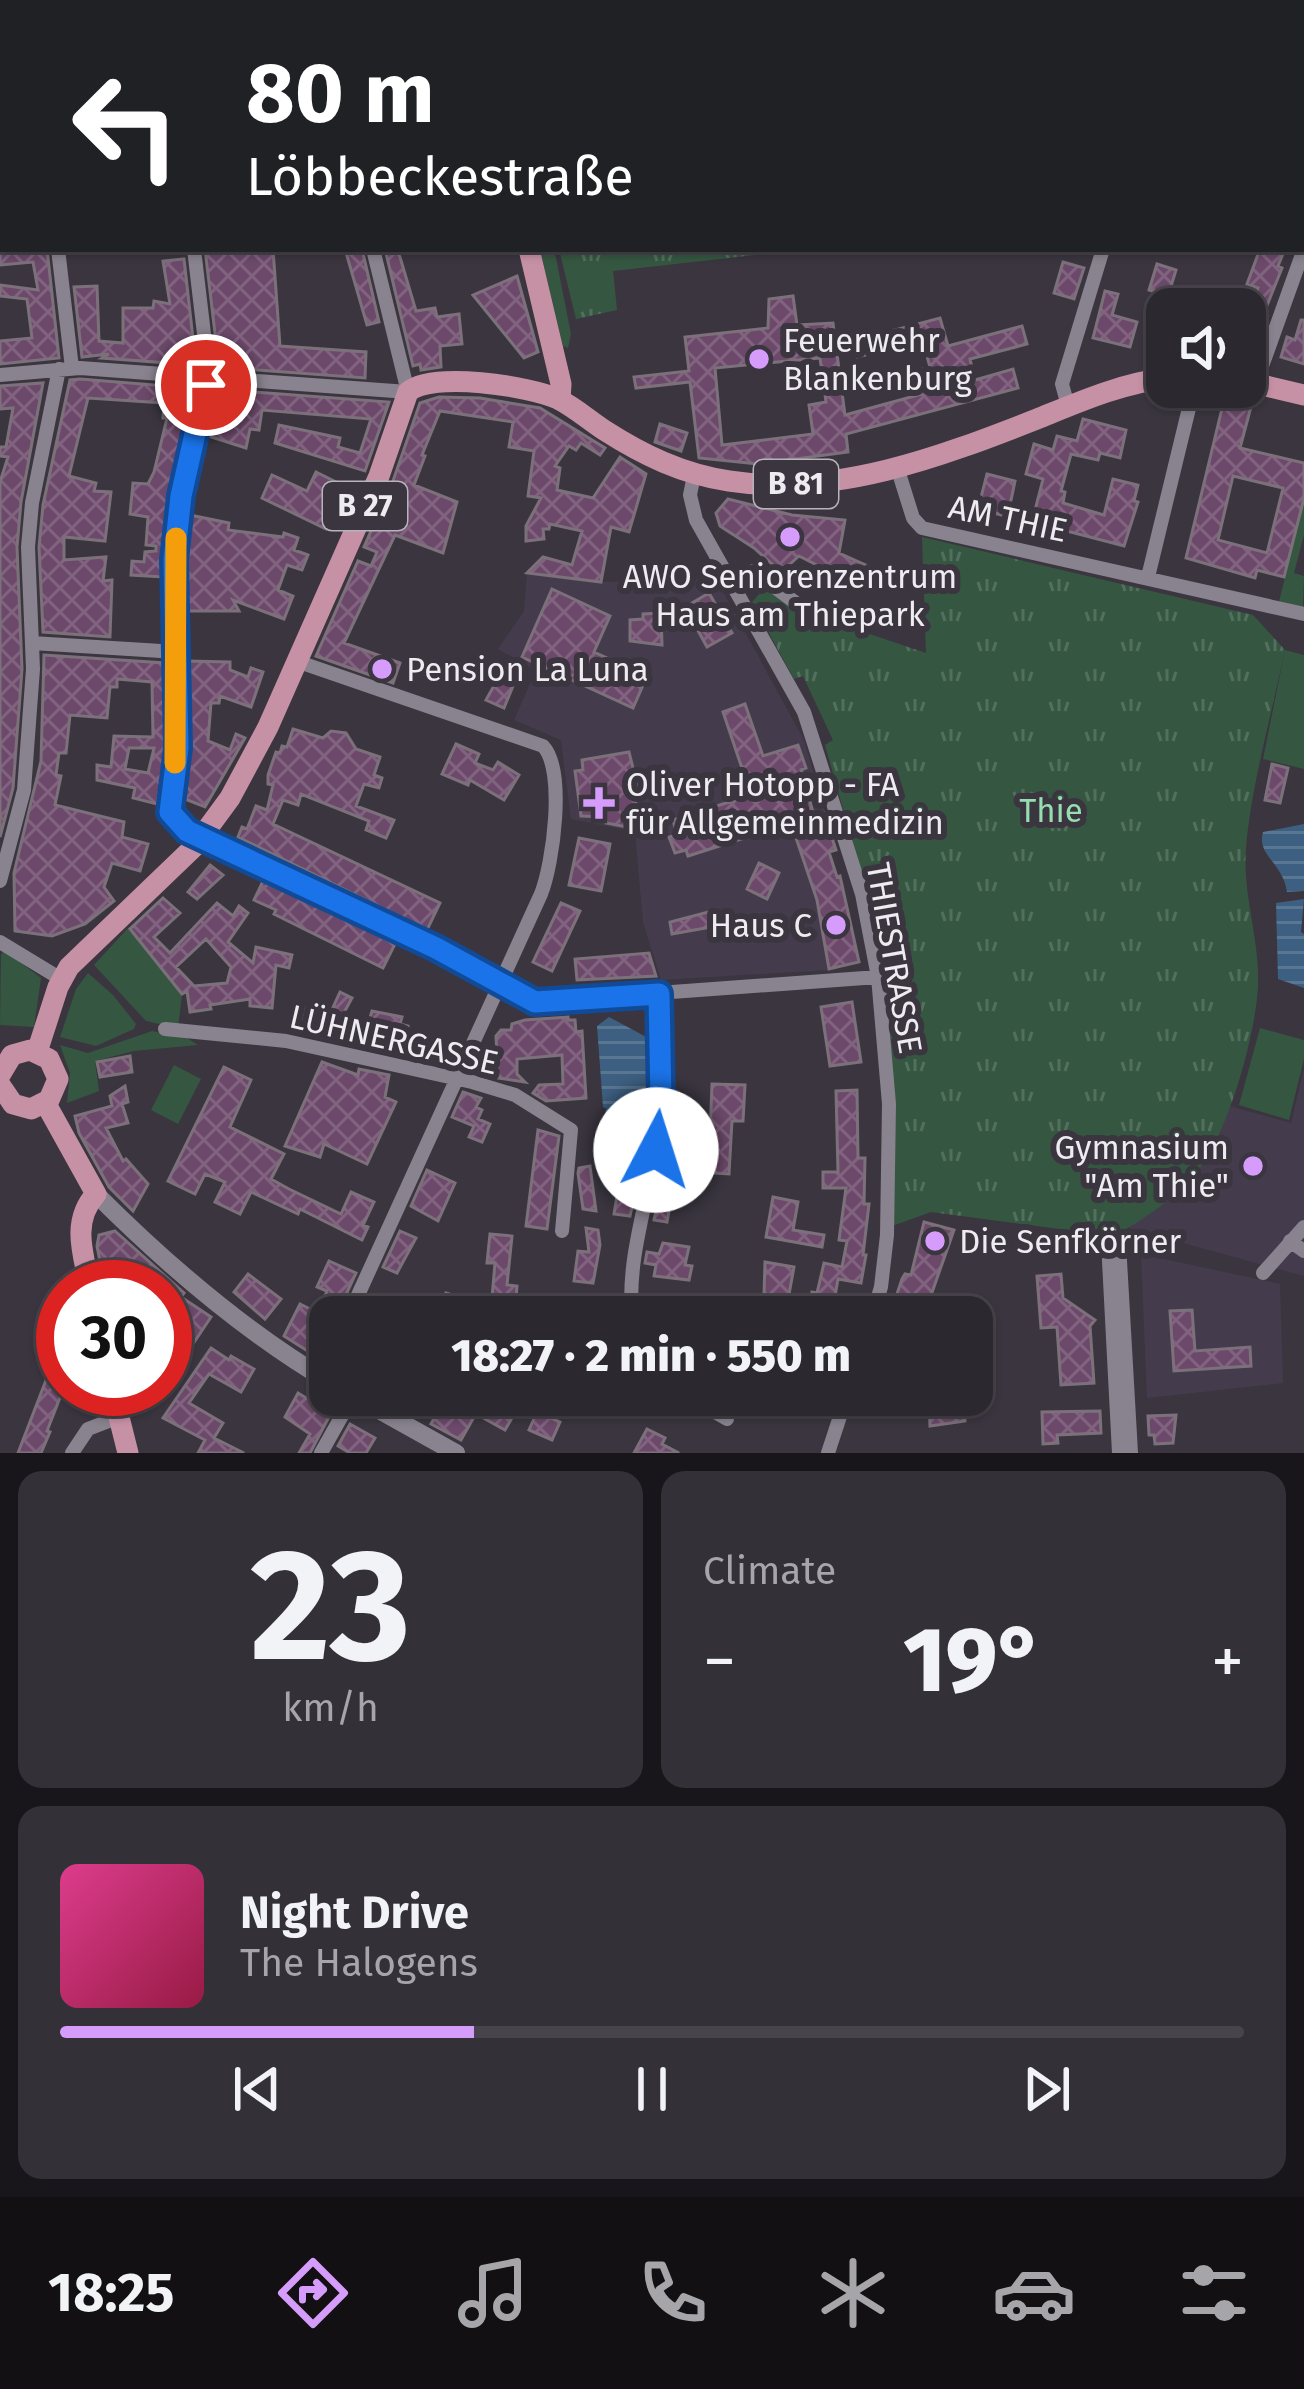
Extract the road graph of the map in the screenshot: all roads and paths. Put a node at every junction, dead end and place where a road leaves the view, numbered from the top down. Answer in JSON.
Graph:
{"nodes":[{"id":1,"x":58,"y":252,"type":"edge"},
{"id":2,"x":194,"y":252,"type":"edge"},
{"id":3,"x":374,"y":252,"type":"edge"},
{"id":4,"x":530,"y":252,"type":"edge"},
{"id":5,"x":1102,"y":252,"type":"edge"},
{"id":6,"x":1303,"y":252,"type":"edge"},
{"id":7,"x":1266,"y":343,"type":"edge"},
{"id":8,"x":66,"y":369,"type":"junction"},
{"id":9,"x":0,"y":375,"type":"edge"},
{"id":10,"x":207,"y":376,"type":"junction"},
{"id":11,"x":1146,"y":381,"type":"edge"},
{"id":12,"x":1266,"y":386,"type":"edge"},
{"id":13,"x":408,"y":392,"type":"junction"},
{"id":14,"x":1304,"y":395,"type":"edge"},
{"id":15,"x":560,"y":400,"type":"junction"},
{"id":16,"x":1068,"y":406,"type":"junction"},
{"id":17,"x":1189,"y":408,"type":"edge"},
{"id":18,"x":897,"y":467,"type":"junction"},
{"id":19,"x":694,"y":475,"type":"junction"},
{"id":20,"x":727,"y":575,"type":"junction"},
{"id":21,"x":1148,"y":577,"type":"junction"},
{"id":22,"x":1304,"y":614,"type":"edge"},
{"id":23,"x":819,"y":620,"type":"dead end"},
{"id":24,"x":32,"y":644,"type":"junction"},
{"id":25,"x":177,"y":652,"type":"junction"},
{"id":26,"x":296,"y":661,"type":"junction"},
{"id":27,"x":203,"y":837,"type":"junction"},
{"id":28,"x":0,"y":881,"type":"edge"},
{"id":29,"x":0,"y":942,"type":"edge"},
{"id":30,"x":878,"y":977,"type":"junction"},
{"id":31,"x":62,"y":979,"type":"junction"},
{"id":32,"x":501,"y":985,"type":"junction"},
{"id":33,"x":659,"y":994,"type":"junction"},
{"id":34,"x":165,"y":1029,"type":"dead end"},
{"id":35,"x":37,"y":1052,"type":"junction"},
{"id":36,"x":459,"y":1079,"type":"junction"},
{"id":37,"x":2,"y":1083,"type":"edge"},
{"id":38,"x":46,"y":1103,"type":"junction"},
{"id":39,"x":96,"y":1194,"type":"junction"},
{"id":40,"x":1304,"y":1227,"type":"edge"},
{"id":41,"x":562,"y":1231,"type":"dead end"},
{"id":42,"x":1290,"y":1241,"type":"junction"},
{"id":43,"x":1304,"y":1251,"type":"edge"},
{"id":44,"x":86,"y":1260,"type":"edge"},
{"id":45,"x":1263,"y":1273,"type":"dead end"},
{"id":46,"x":358,"y":1296,"type":"edge"},
{"id":47,"x":632,"y":1296,"type":"edge"},
{"id":48,"x":878,"y":1296,"type":"edge"},
{"id":49,"x":309,"y":1368,"type":"edge"},
{"id":50,"x":341,"y":1416,"type":"edge"},
{"id":51,"x":390,"y":1416,"type":"edge"},
{"id":52,"x":722,"y":1416,"type":"edge"},
{"id":53,"x":840,"y":1416,"type":"edge"},
{"id":54,"x":118,"y":1417,"type":"joint"},
{"id":55,"x":727,"y":1419,"type":"dead end"},
{"id":56,"x":72,"y":1453,"type":"edge"},
{"id":57,"x":128,"y":1453,"type":"edge"},
{"id":58,"x":321,"y":1453,"type":"edge"},
{"id":59,"x":456,"y":1453,"type":"edge"},
{"id":60,"x":828,"y":1453,"type":"edge"},
{"id":61,"x":1119,"y":1453,"type":"edge"},
{"id":62,"x":1131,"y":1453,"type":"edge"}],
"edges":[{"from":1,"to":8,"type":"street"},
{"from":2,"to":10,"type":"street"},
{"from":3,"to":13,"type":"street"},
{"from":4,"to":15,"type":"main road"},
{"from":5,"to":16,"type":"street"},
{"from":6,"to":7,"type":"street"},
{"from":8,"to":9,"type":"street"},
{"from":8,"to":10,"type":"street"},
{"from":8,"to":24,"type":"street"},
{"from":10,"to":13,"type":"street"},
{"from":10,"to":25,"type":"street"},
{"from":11,"to":16,"type":"main road","number":"B 81"},
{"from":12,"to":14,"type":"main road"},
{"from":13,"to":15,"type":"main road"},
{"from":13,"to":26,"type":"main road","number":"B 27"},
{"from":15,"to":19,"type":"main road","number":"B 81"},
{"from":16,"to":18,"type":"main road","number":"B 81"},
{"from":17,"to":21,"type":"street"},
{"from":18,"to":19,"type":"main road","number":"B 81"},
{"from":18,"to":21,"type":"street","name":"AM THIE"},
{"from":19,"to":20,"type":"street","name":"THIESTRASSE"},
{"from":20,"to":23,"type":"street"},
{"from":20,"to":30,"type":"street","name":"THIESTRASSE"},
{"from":21,"to":22,"type":"street","name":"AM THIE"},
{"from":24,"to":25,"type":"street"},
{"from":24,"to":28,"type":"street"},
{"from":25,"to":27,"type":"street"},
{"from":26,"to":27,"type":"main road","number":"B 27"},
{"from":26,"to":32,"type":"street"},
{"from":27,"to":31,"type":"main road","number":"B 27"},
{"from":27,"to":32,"type":"street"},
{"from":29,"to":31,"type":"street"},
{"from":30,"to":33,"type":"street"},
{"from":30,"to":48,"type":"street","name":"THIESTRASSE"},
{"from":31,"to":35,"type":"main road","number":"B 27"},
{"from":32,"to":33,"type":"street"},
{"from":32,"to":36,"type":"street"},
{"from":33,"to":47,"type":"street"},
{"from":34,"to":36,"type":"street","name":"LÜHNERGASSE"},
{"from":35,"to":37,"type":"main road"},
{"from":35,"to":38,"type":"main road"},
{"from":36,"to":41,"type":"street","name":"LÜHNERGASSE"},
{"from":36,"to":46,"type":"street"},
{"from":37,"to":38,"type":"main road"},
{"from":38,"to":39,"type":"main road"},
{"from":39,"to":44,"type":"main road"},
{"from":39,"to":49,"type":"street"},
{"from":40,"to":42,"type":"street"},
{"from":42,"to":43,"type":"street"},
{"from":42,"to":45,"type":"street"},
{"from":50,"to":58,"type":"street"},
{"from":51,"to":59,"type":"street"},
{"from":52,"to":55,"type":"street"},
{"from":53,"to":60,"type":"street"},
{"from":54,"to":56,"type":"street"},
{"from":54,"to":57,"type":"main road"},
{"from":61,"to":62,"type":"street"}]}
